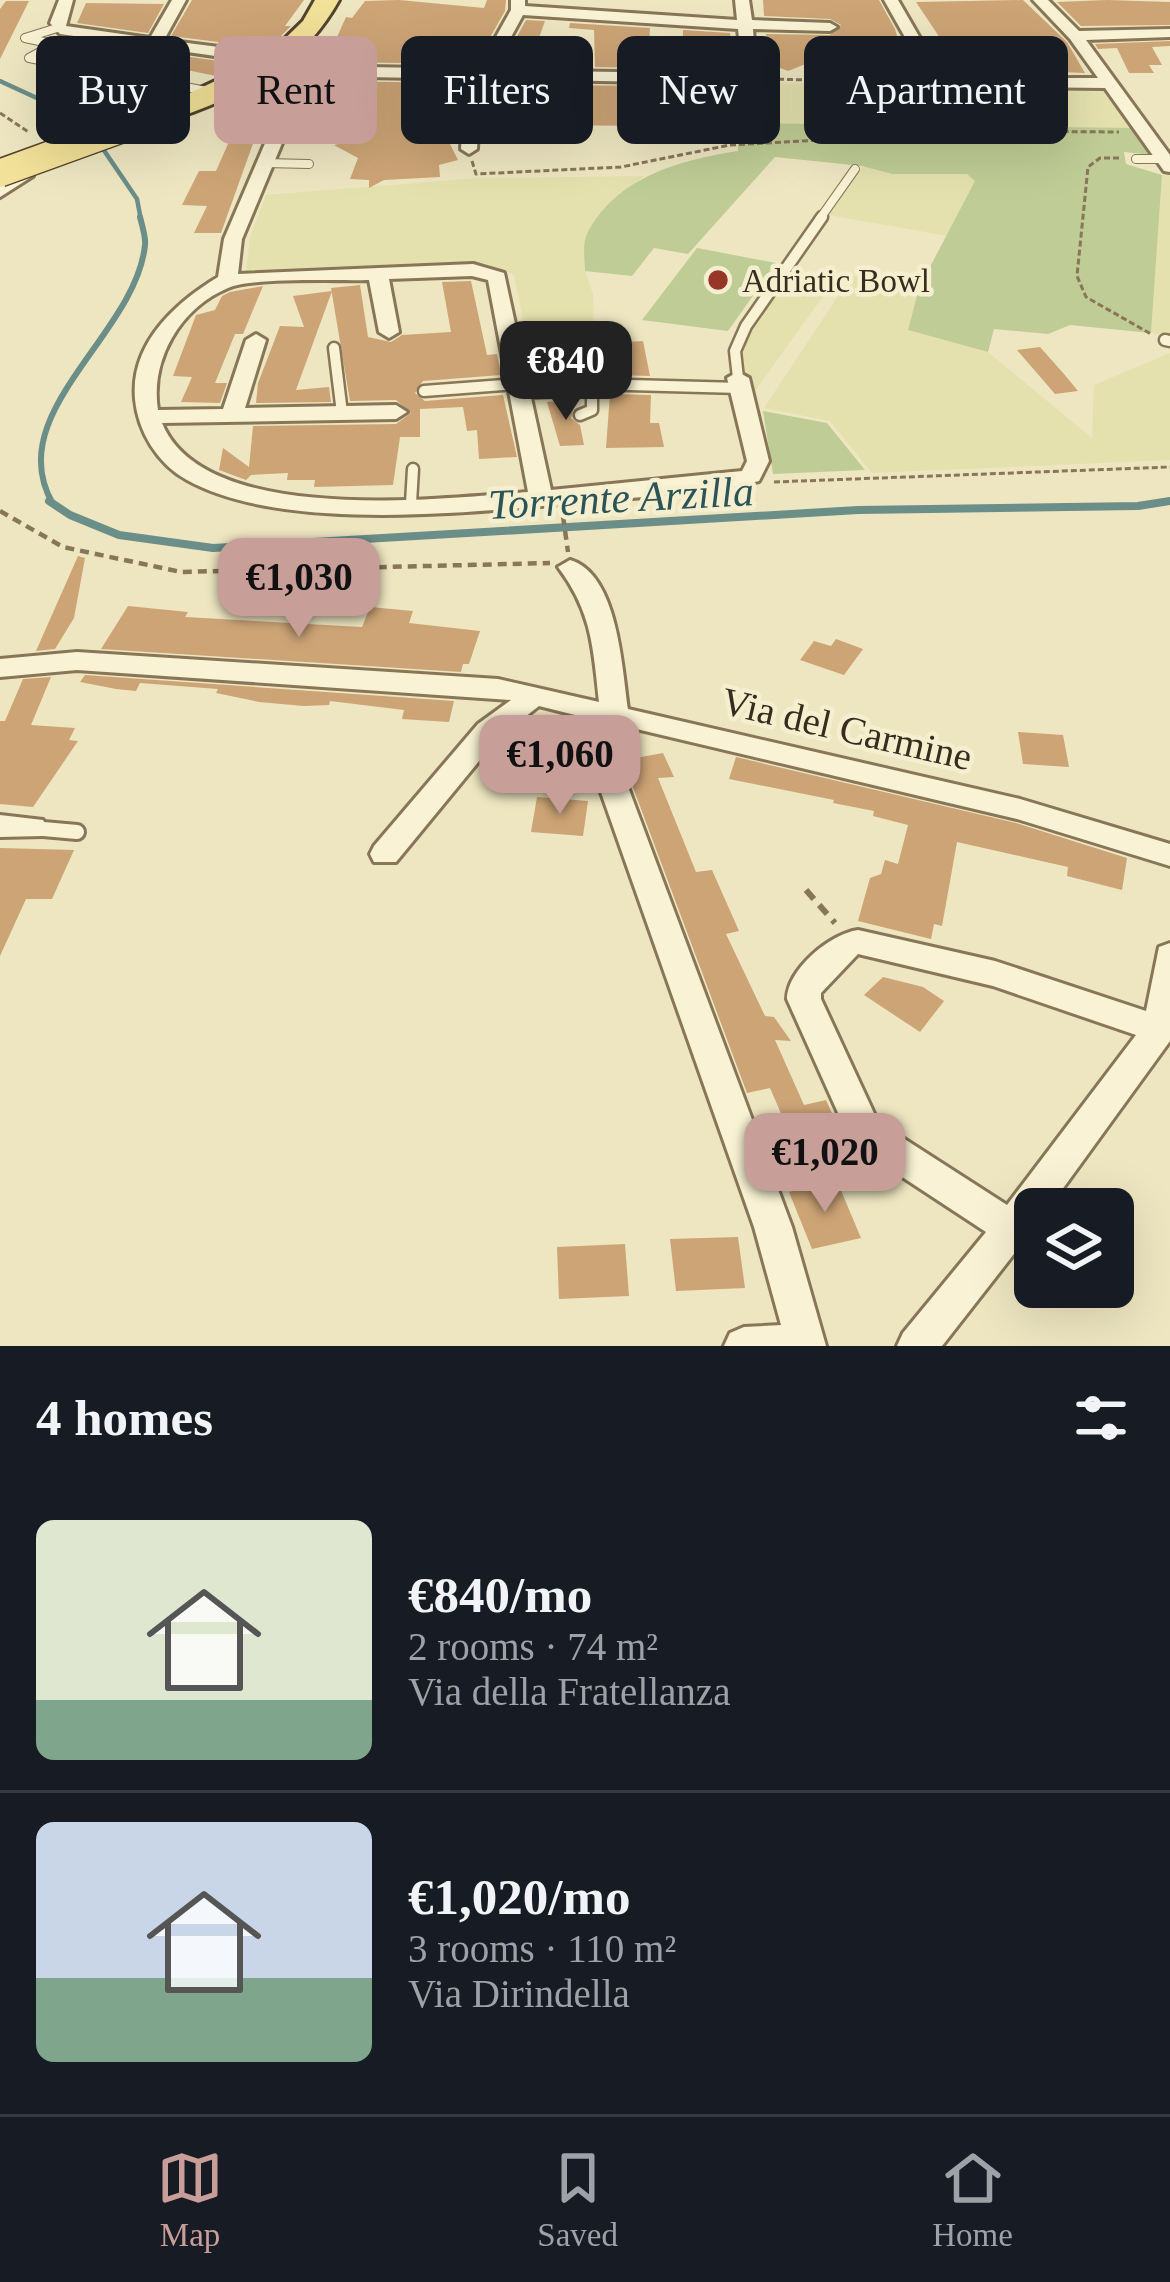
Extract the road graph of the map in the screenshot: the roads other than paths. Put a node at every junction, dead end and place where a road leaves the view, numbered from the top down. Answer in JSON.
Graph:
{"nodes":[{"id":1,"x":66,"y":0,"type":"edge"},
{"id":2,"x":179,"y":0,"type":"edge"},
{"id":3,"x":328,"y":0,"type":"edge"},
{"id":4,"x":595,"y":0,"type":"edge"},
{"id":5,"x":742,"y":0,"type":"edge"},
{"id":6,"x":891,"y":0,"type":"edge"},
{"id":7,"x":1063,"y":0,"type":"edge"},
{"id":8,"x":1040,"y":1,"type":"edge"},
{"id":9,"x":518,"y":5,"type":"edge"},
{"id":10,"x":583,"y":15,"type":"junction"},
{"id":11,"x":746,"y":25,"type":"junction"},
{"id":12,"x":830,"y":27,"type":"dead end"},
{"id":13,"x":57,"y":28,"type":"junction"},
{"id":14,"x":1170,"y":33,"type":"edge"},
{"id":15,"x":109,"y":36,"type":"edge"},
{"id":16,"x":159,"y":36,"type":"edge"},
{"id":17,"x":301,"y":36,"type":"edge"},
{"id":18,"x":502,"y":36,"type":"edge"},
{"id":19,"x":747,"y":36,"type":"edge"},
{"id":20,"x":912,"y":36,"type":"edge"},
{"id":21,"x":1075,"y":36,"type":"junction"},
{"id":22,"x":36,"y":44,"type":"edge"},
{"id":23,"x":1068,"y":83,"type":"edge"},
{"id":24,"x":1111,"y":83,"type":"junction"},
{"id":25,"x":214,"y":94,"type":"edge"},
{"id":26,"x":273,"y":144,"type":"edge"},
{"id":27,"x":468,"y":144,"type":"edge"},
{"id":28,"x":469,"y":149,"type":"dead end"},
{"id":29,"x":1136,"y":159,"type":"road end"},
{"id":30,"x":265,"y":163,"type":"junction"},
{"id":31,"x":1166,"y":163,"type":"edge"},
{"id":32,"x":309,"y":164,"type":"dead end"},
{"id":33,"x":855,"y":169,"type":"dead end"},
{"id":34,"x":12,"y":175,"type":"edge"},
{"id":35,"x":0,"y":192,"type":"edge"},
{"id":36,"x":378,"y":275,"type":"junction"},
{"id":37,"x":227,"y":280,"type":"junction"},
{"id":38,"x":389,"y":332,"type":"dead end"},
{"id":39,"x":256,"y":340,"type":"dead end"},
{"id":40,"x":592,"y":342,"type":"dead end"},
{"id":41,"x":334,"y":348,"type":"dead end"},
{"id":42,"x":739,"y":383,"type":"junction"},
{"id":43,"x":592,"y":387,"type":"junction"},
{"id":44,"x":517,"y":388,"type":"junction"},
{"id":45,"x":424,"y":392,"type":"dead end"},
{"id":46,"x":396,"y":412,"type":"dead end"},
{"id":47,"x":342,"y":413,"type":"junction"},
{"id":48,"x":232,"y":416,"type":"junction"},
{"id":49,"x":580,"y":416,"type":"dead end"},
{"id":50,"x":148,"y":417,"type":"junction"},
{"id":51,"x":413,"y":469,"type":"dead end"},
{"id":52,"x":551,"y":501,"type":"junction"},
{"id":53,"x":411,"y":503,"type":"junction"},
{"id":54,"x":570,"y":567,"type":"road end"},
{"id":55,"x":0,"y":669,"type":"edge"},
{"id":56,"x":499,"y":688,"type":"junction"},
{"id":57,"x":536,"y":695,"type":"junction"},
{"id":58,"x":606,"y":712,"type":"junction"},
{"id":59,"x":488,"y":731,"type":"junction"},
{"id":60,"x":0,"y":826,"type":"edge"},
{"id":61,"x":32,"y":828,"type":"joint"},
{"id":62,"x":77,"y":832,"type":"dead end"},
{"id":63,"x":385,"y":854,"type":"dead end"},
{"id":64,"x":1168,"y":854,"type":"edge"},
{"id":65,"x":1170,"y":885,"type":"edge"},
{"id":66,"x":1170,"y":956,"type":"edge"},
{"id":67,"x":1160,"y":1029,"type":"junction"},
{"id":68,"x":1012,"y":1228,"type":"junction"},
{"id":69,"x":806,"y":1345,"type":"edge"},
{"id":70,"x":744,"y":1346,"type":"edge"},
{"id":71,"x":917,"y":1346,"type":"edge"}],
"edges":[{"from":1,"to":13,"type":"street"},
{"from":2,"to":16,"type":"street"},
{"from":3,"to":17,"type":"main road"},
{"from":4,"to":10,"type":"street"},
{"from":5,"to":11,"type":"street"},
{"from":6,"to":20,"type":"street"},
{"from":7,"to":8,"type":"street"},
{"from":8,"to":21,"type":"street"},
{"from":9,"to":10,"type":"street"},
{"from":9,"to":18,"type":"street"},
{"from":10,"to":11,"type":"street"},
{"from":11,"to":12,"type":"street"},
{"from":11,"to":19,"type":"street"},
{"from":13,"to":15,"type":"street"},
{"from":13,"to":22,"type":"lane"},
{"from":14,"to":21,"type":"street"},
{"from":21,"to":24,"type":"street"},
{"from":23,"to":24,"type":"street"},
{"from":24,"to":31,"type":"street"},
{"from":25,"to":34,"type":"main road","bridge":true},
{"from":26,"to":30,"type":"street"},
{"from":27,"to":28,"type":"street"},
{"from":29,"to":31,"type":"lane"},
{"from":30,"to":32,"type":"lane"},
{"from":30,"to":37,"type":"street"},
{"from":33,"to":42,"type":"lane"},
{"from":34,"to":35,"type":"street"},
{"from":36,"to":37,"type":"street"},
{"from":36,"to":38,"type":"street"},
{"from":36,"to":44,"type":"street"},
{"from":37,"to":50,"type":"street"},
{"from":39,"to":48,"type":"street"},
{"from":40,"to":43,"type":"lane"},
{"from":41,"to":47,"type":"lane"},
{"from":42,"to":43,"type":"lane"},
{"from":42,"to":52,"type":"street"},
{"from":43,"to":44,"type":"lane"},
{"from":43,"to":49,"type":"lane"},
{"from":44,"to":45,"type":"lane"},
{"from":44,"to":52,"type":"street"},
{"from":46,"to":47,"type":"street"},
{"from":47,"to":48,"type":"street"},
{"from":48,"to":50,"type":"street"},
{"from":50,"to":53,"type":"street"},
{"from":51,"to":53,"type":"lane"},
{"from":52,"to":53,"type":"street"},
{"from":54,"to":58,"type":"street"},
{"from":55,"to":56,"type":"street","name":"Via del Carmine"},
{"from":56,"to":57,"type":"street","name":"Via del Carmine"},
{"from":56,"to":59,"type":"street"},
{"from":57,"to":58,"type":"street","name":"Via del Carmine"},
{"from":57,"to":59,"type":"street"},
{"from":58,"to":64,"type":"street","name":"Via del Carmine"},
{"from":58,"to":69,"type":"street"},
{"from":59,"to":63,"type":"street"},
{"from":60,"to":61,"type":"street"},
{"from":61,"to":62,"type":"lane"},
{"from":64,"to":65,"type":"street"},
{"from":66,"to":67,"type":"street"},
{"from":67,"to":68,"type":"street"},
{"from":67,"to":68,"type":"street"},
{"from":68,"to":71,"type":"street"},
{"from":69,"to":70,"type":"street"}]}
